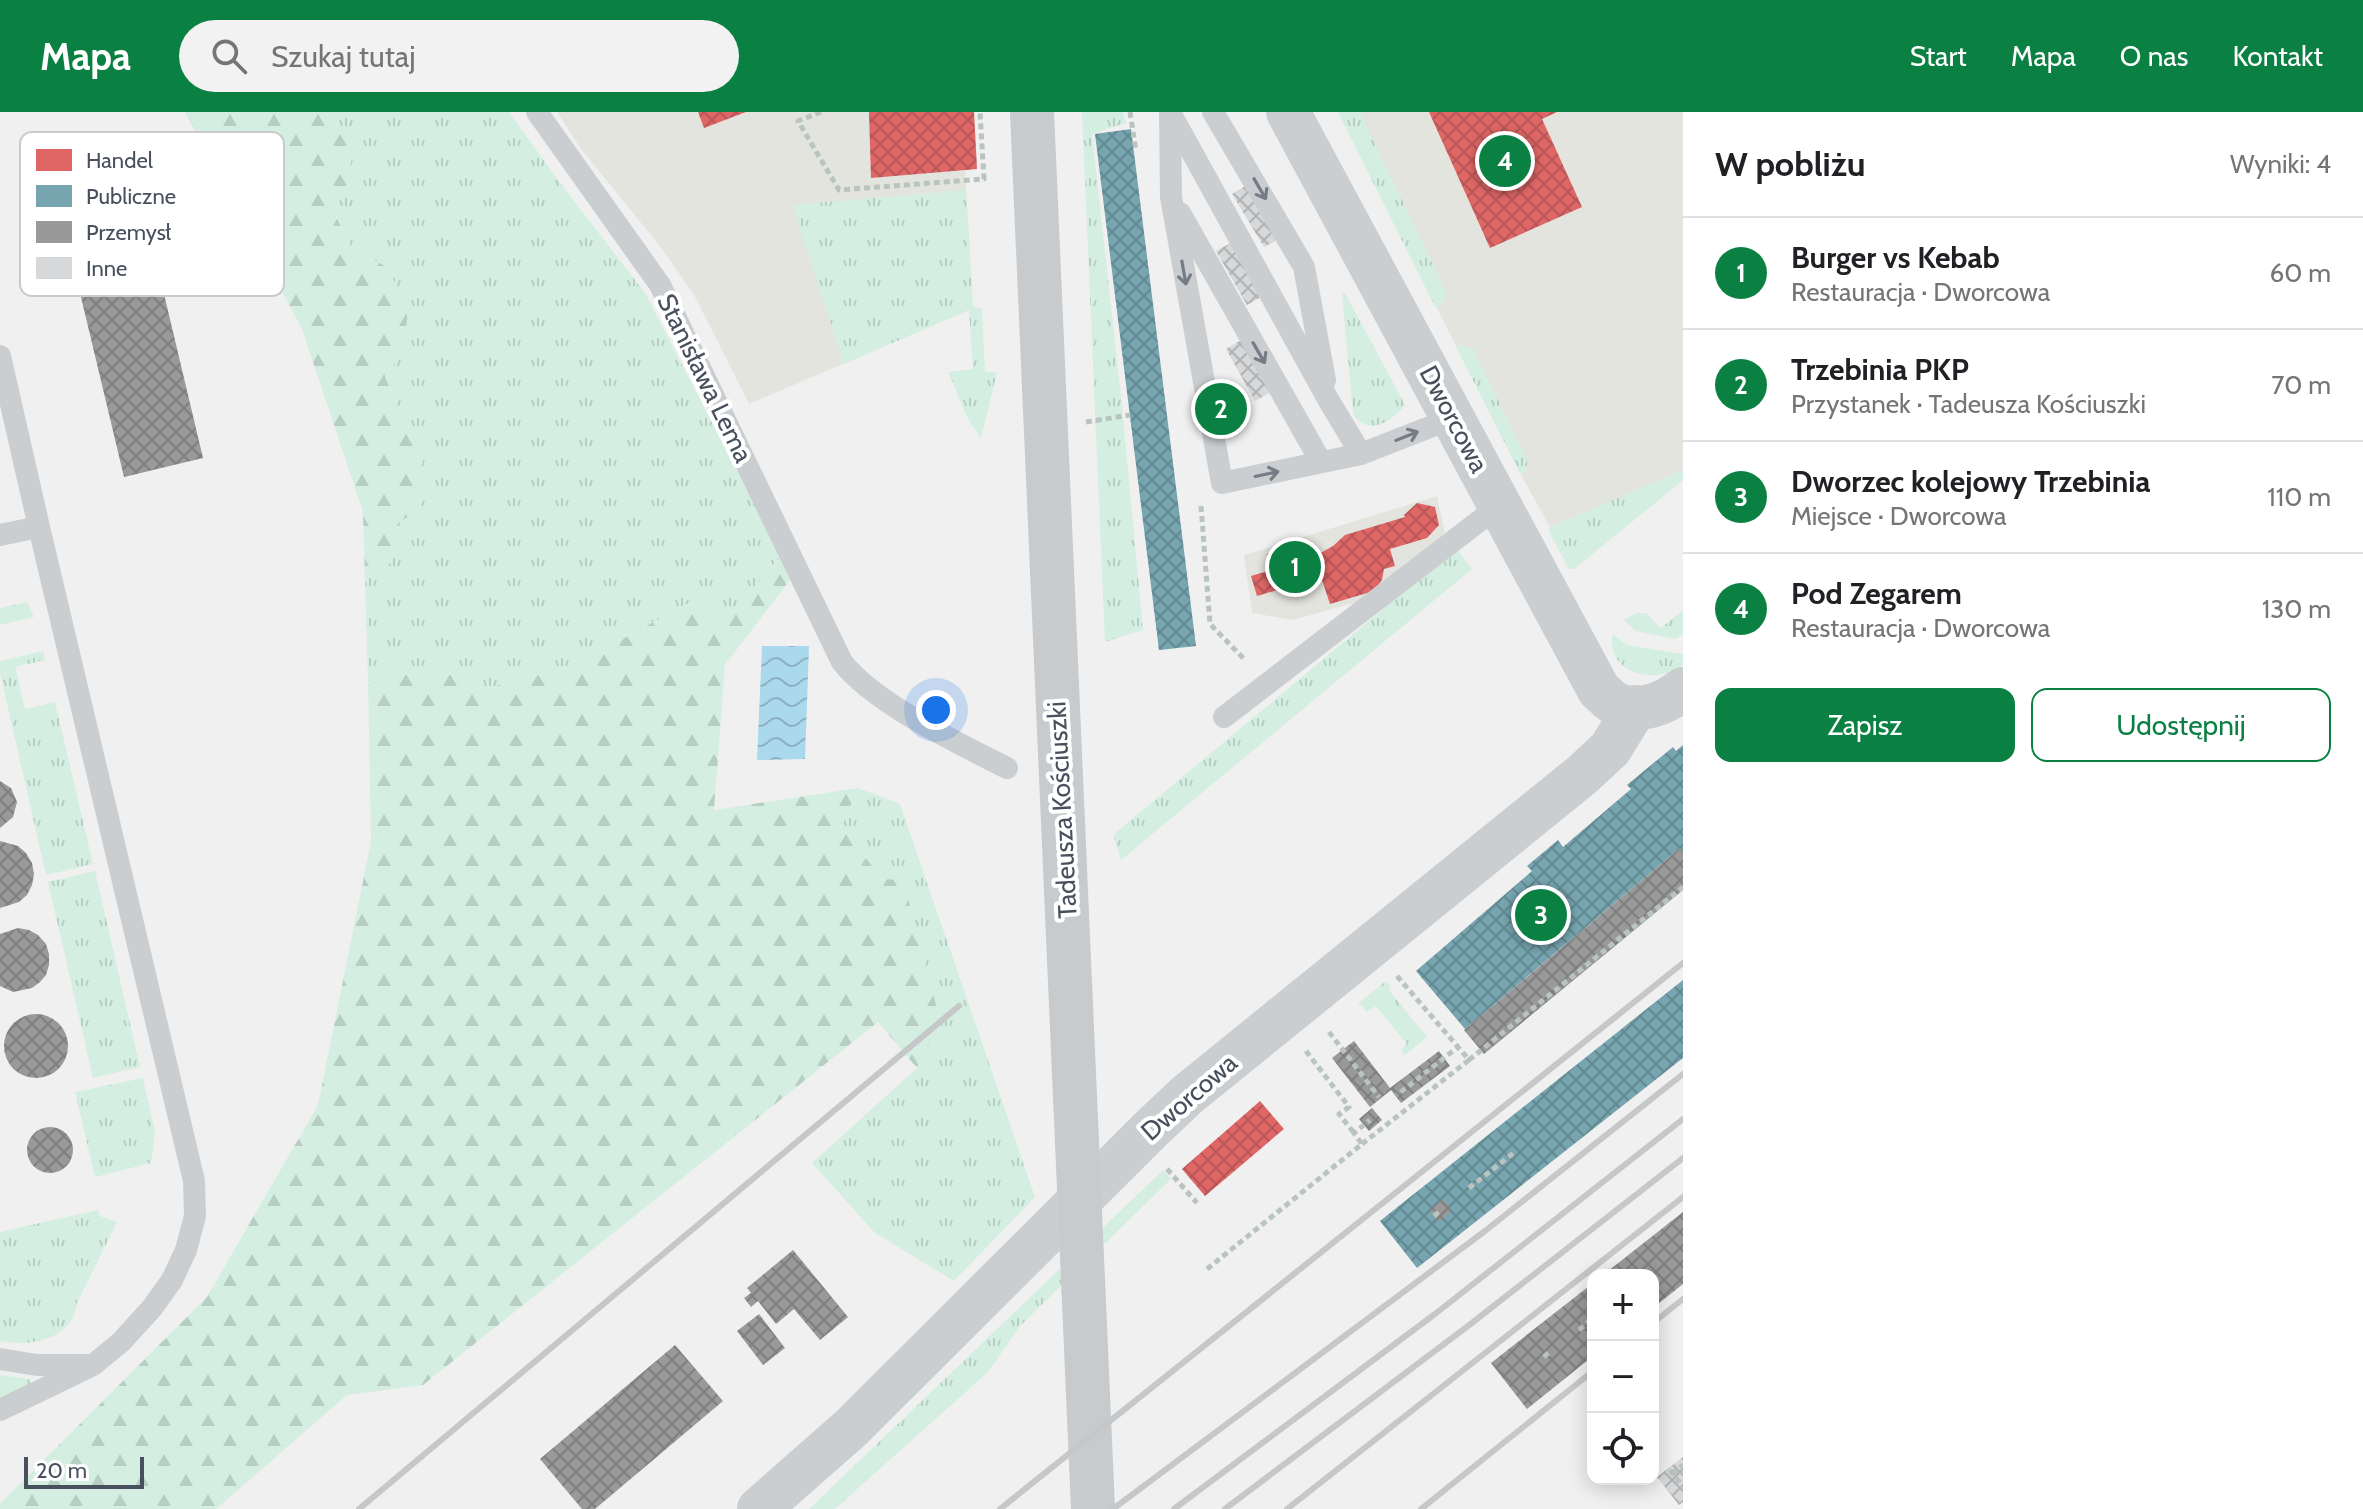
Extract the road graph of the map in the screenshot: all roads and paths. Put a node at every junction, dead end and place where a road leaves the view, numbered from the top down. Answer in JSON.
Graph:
{"nodes":[{"id":1,"x":537,"y":112,"type":"edge"},
{"id":2,"x":821,"y":112,"type":"edge"},
{"id":3,"x":980,"y":112,"type":"edge"},
{"id":4,"x":1032,"y":112,"type":"edge"},
{"id":5,"x":1170,"y":112,"type":"edge"},
{"id":6,"x":1213,"y":112,"type":"edge"},
{"id":7,"x":1288,"y":112,"type":"edge"},
{"id":8,"x":1171,"y":197,"type":"junction"},
{"id":9,"x":0,"y":356,"type":"edge"},
{"id":10,"x":1329,"y":401,"type":"junction"},
{"id":11,"x":1130,"y":415,"type":"dead end"},
{"id":12,"x":1453,"y":418,"type":"junction"},
{"id":13,"x":1085,"y":422,"type":"dead end"},
{"id":14,"x":1361,"y":454,"type":"junction"},
{"id":15,"x":1321,"y":462,"type":"junction"},
{"id":16,"x":1500,"y":505,"type":"junction"},
{"id":17,"x":39,"y":527,"type":"junction"},
{"id":18,"x":0,"y":535,"type":"edge"},
{"id":19,"x":1683,"y":689,"type":"edge"},
{"id":20,"x":1636,"y":707,"type":"junction"},
{"id":21,"x":1224,"y":717,"type":"dead end"},
{"id":22,"x":1007,"y":768,"type":"dead end"},
{"id":23,"x":1683,"y":887,"type":"edge"},
{"id":24,"x":1388,"y":966,"type":"dead end"},
{"id":25,"x":1298,"y":1041,"type":"dead end"},
{"id":26,"x":1458,"y":1047,"type":"junction"},
{"id":27,"x":1343,"y":1050,"type":"dead end"},
{"id":28,"x":1469,"y":1060,"type":"junction"},
{"id":29,"x":1397,"y":1095,"type":"dead end"},
{"id":30,"x":1379,"y":1097,"type":"dead end"},
{"id":31,"x":1370,"y":1120,"type":"dead end"},
{"id":32,"x":1354,"y":1133,"type":"junction"},
{"id":33,"x":1362,"y":1144,"type":"junction"},
{"id":34,"x":1516,"y":1151,"type":"dead end"},
{"id":35,"x":1173,"y":1177,"type":"dead end"},
{"id":36,"x":1469,"y":1188,"type":"dead end"},
{"id":37,"x":1197,"y":1203,"type":"dead end"},
{"id":38,"x":1441,"y":1210,"type":"dead end"},
{"id":39,"x":1434,"y":1216,"type":"dead end"},
{"id":40,"x":1207,"y":1269,"type":"dead end"},
{"id":41,"x":1587,"y":1323,"type":"edge"},
{"id":42,"x":1579,"y":1330,"type":"dead end"},
{"id":43,"x":1550,"y":1351,"type":"dead end"},
{"id":44,"x":1544,"y":1357,"type":"dead end"},
{"id":45,"x":0,"y":1359,"type":"edge"},
{"id":46,"x":93,"y":1365,"type":"junction"},
{"id":47,"x":0,"y":1410,"type":"edge"},
{"id":48,"x":1683,"y":1465,"type":"edge"},
{"id":49,"x":1683,"y":1487,"type":"edge"},
{"id":50,"x":759,"y":1509,"type":"edge"},
{"id":51,"x":1093,"y":1509,"type":"edge"}],
"edges":[{"from":1,"to":22,"type":"lane","name":"Stanisława Lema"},
{"from":2,"to":3,"type":"path"},
{"from":4,"to":51,"type":"main road","name":"Tadeusza Kościuszki"},
{"from":5,"to":8,"type":"lane"},
{"from":5,"to":10,"type":"lane"},
{"from":6,"to":10,"type":"lane","one_way":true},
{"from":7,"to":12,"type":"street","name":"Dworcowa"},
{"from":8,"to":15,"type":"lane","one_way":true},
{"from":8,"to":15,"type":"lane","one_way":true},
{"from":9,"to":17,"type":"lane"},
{"from":10,"to":14,"type":"lane"},
{"from":11,"to":13,"type":"path"},
{"from":14,"to":12,"type":"lane","one_way":true},
{"from":12,"to":16,"type":"street","name":"Dworcowa"},
{"from":14,"to":15,"type":"lane"},
{"from":16,"to":20,"type":"street","name":"Dworcowa"},
{"from":16,"to":21,"type":"lane"},
{"from":17,"to":18,"type":"lane"},
{"from":17,"to":46,"type":"lane"},
{"from":19,"to":20,"type":"street"},
{"from":20,"to":50,"type":"street","name":"Dworcowa"},
{"from":23,"to":28,"type":"path"},
{"from":24,"to":26,"type":"path"},
{"from":25,"to":32,"type":"path"},
{"from":26,"to":28,"type":"path"},
{"from":26,"to":29,"type":"path"},
{"from":27,"to":30,"type":"path"},
{"from":28,"to":33,"type":"path"},
{"from":31,"to":32,"type":"path"},
{"from":32,"to":33,"type":"path"},
{"from":33,"to":40,"type":"path"},
{"from":34,"to":36,"type":"path"},
{"from":35,"to":37,"type":"path"},
{"from":38,"to":39,"type":"path"},
{"from":41,"to":42,"type":"path"},
{"from":43,"to":44,"type":"path"},
{"from":45,"to":46,"type":"lane"},
{"from":46,"to":47,"type":"lane"},
{"from":48,"to":49,"type":"path"}]}
